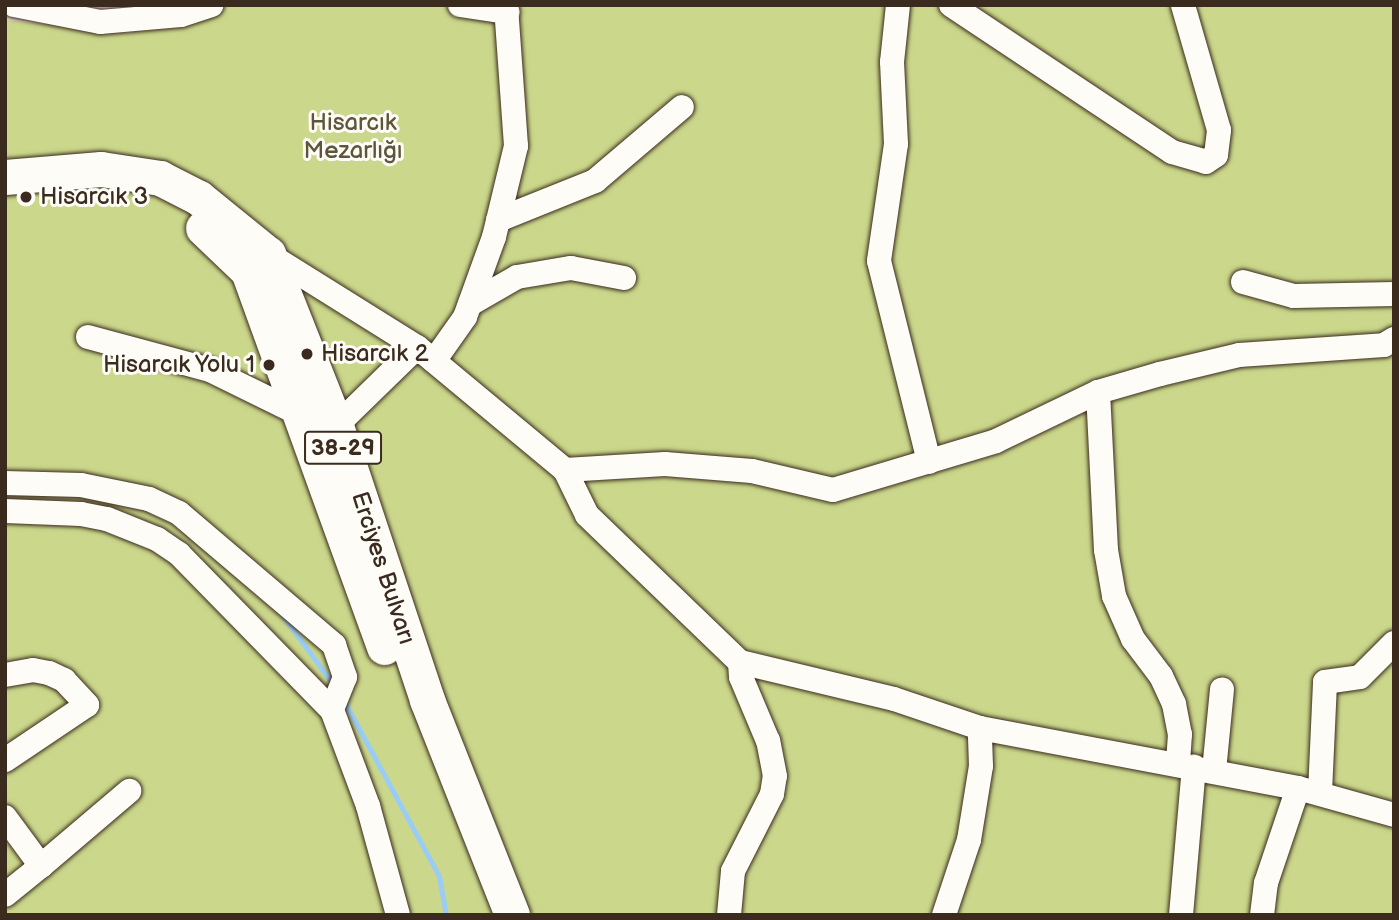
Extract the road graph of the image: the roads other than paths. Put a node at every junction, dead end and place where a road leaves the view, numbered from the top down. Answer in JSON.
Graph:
{"nodes":[{"id":1,"x":14,"y":5,"type":"edge"},
{"id":2,"x":211,"y":5,"type":"edge"},
{"id":3,"x":460,"y":5,"type":"edge"},
{"id":4,"x":898,"y":5,"type":"edge"},
{"id":5,"x":951,"y":5,"type":"edge"},
{"id":6,"x":1183,"y":5,"type":"edge"},
{"id":7,"x":506,"y":9,"type":"edge"},
{"id":8,"x":682,"y":107,"type":"dead end"},
{"id":9,"x":5,"y":177,"type":"edge"},
{"id":10,"x":5,"y":199,"type":"edge"},
{"id":11,"x":498,"y":220,"type":"junction"},
{"id":12,"x":268,"y":254,"type":"junction"},
{"id":13,"x":624,"y":278,"type":"dead end"},
{"id":14,"x":1243,"y":282,"type":"dead end"},
{"id":15,"x":1394,"y":294,"type":"edge"},
{"id":16,"x":470,"y":304,"type":"junction"},
{"id":17,"x":88,"y":337,"type":"dead end"},
{"id":18,"x":1394,"y":339,"type":"edge"},
{"id":19,"x":425,"y":354,"type":"junction"},
{"id":20,"x":1098,"y":392,"type":"junction"},
{"id":21,"x":302,"y":415,"type":"junction"},
{"id":22,"x":336,"y":426,"type":"junction"},
{"id":23,"x":929,"y":462,"type":"junction"},
{"id":24,"x":565,"y":470,"type":"junction"},
{"id":25,"x":5,"y":483,"type":"edge"},
{"id":26,"x":5,"y":511,"type":"edge"},
{"id":27,"x":1394,"y":643,"type":"edge"},
{"id":28,"x":740,"y":662,"type":"junction"},
{"id":29,"x":5,"y":675,"type":"edge"},
{"id":30,"x":1222,"y":689,"type":"dead end"},
{"id":31,"x":337,"y":700,"type":"junction"},
{"id":32,"x":980,"y":728,"type":"junction"},
{"id":33,"x":5,"y":760,"type":"edge"},
{"id":34,"x":1196,"y":767,"type":"junction"},
{"id":35,"x":1309,"y":790,"type":"junction"},
{"id":36,"x":129,"y":791,"type":"dead end"},
{"id":37,"x":1394,"y":815,"type":"edge"},
{"id":38,"x":5,"y":817,"type":"edge"},
{"id":39,"x":41,"y":866,"type":"junction"},
{"id":40,"x":5,"y":895,"type":"edge"},
{"id":41,"x":398,"y":915,"type":"edge"},
{"id":42,"x":488,"y":915,"type":"edge"},
{"id":43,"x":512,"y":915,"type":"edge"},
{"id":44,"x":729,"y":915,"type":"edge"},
{"id":45,"x":944,"y":915,"type":"edge"},
{"id":46,"x":1181,"y":915,"type":"edge"},
{"id":47,"x":1262,"y":915,"type":"edge"}],
"edges":[{"from":1,"to":2,"type":"street"},
{"from":3,"to":7,"type":"street"},
{"from":4,"to":23,"type":"street"},
{"from":5,"to":6,"type":"street"},
{"from":7,"to":11,"type":"street"},
{"from":8,"to":11,"type":"street"},
{"from":9,"to":12,"type":"highway","name":"Erciyes Bulvarı","number":"38-29"},
{"from":10,"to":21,"type":"highway","name":"Erciyes Bulvarı","number":"38-29"},
{"from":11,"to":16,"type":"street"},
{"from":12,"to":19,"type":"street"},
{"from":12,"to":22,"type":"highway","name":"Erciyes Bulvarı","number":"38-29"},
{"from":13,"to":16,"type":"street"},
{"from":14,"to":15,"type":"street"},
{"from":16,"to":19,"type":"street"},
{"from":17,"to":21,"type":"street"},
{"from":18,"to":20,"type":"street"},
{"from":19,"to":22,"type":"street"},
{"from":19,"to":24,"type":"street"},
{"from":20,"to":23,"type":"street"},
{"from":20,"to":34,"type":"street"},
{"from":21,"to":42,"type":"highway","name":"Erciyes Bulvarı","number":"38-29"},
{"from":22,"to":43,"type":"highway","name":"Erciyes Bulvarı","number":"38-29"},
{"from":23,"to":24,"type":"street"},
{"from":24,"to":28,"type":"street"},
{"from":25,"to":31,"type":"street"},
{"from":26,"to":31,"type":"street"},
{"from":27,"to":35,"type":"street"},
{"from":28,"to":32,"type":"street"},
{"from":28,"to":44,"type":"street"},
{"from":29,"to":33,"type":"street"},
{"from":30,"to":34,"type":"street"},
{"from":31,"to":41,"type":"street"},
{"from":32,"to":34,"type":"street"},
{"from":32,"to":45,"type":"street"},
{"from":34,"to":35,"type":"street"},
{"from":34,"to":46,"type":"street"},
{"from":35,"to":37,"type":"street"},
{"from":35,"to":47,"type":"street"},
{"from":36,"to":39,"type":"street"},
{"from":38,"to":39,"type":"street"},
{"from":39,"to":40,"type":"street"}]}
